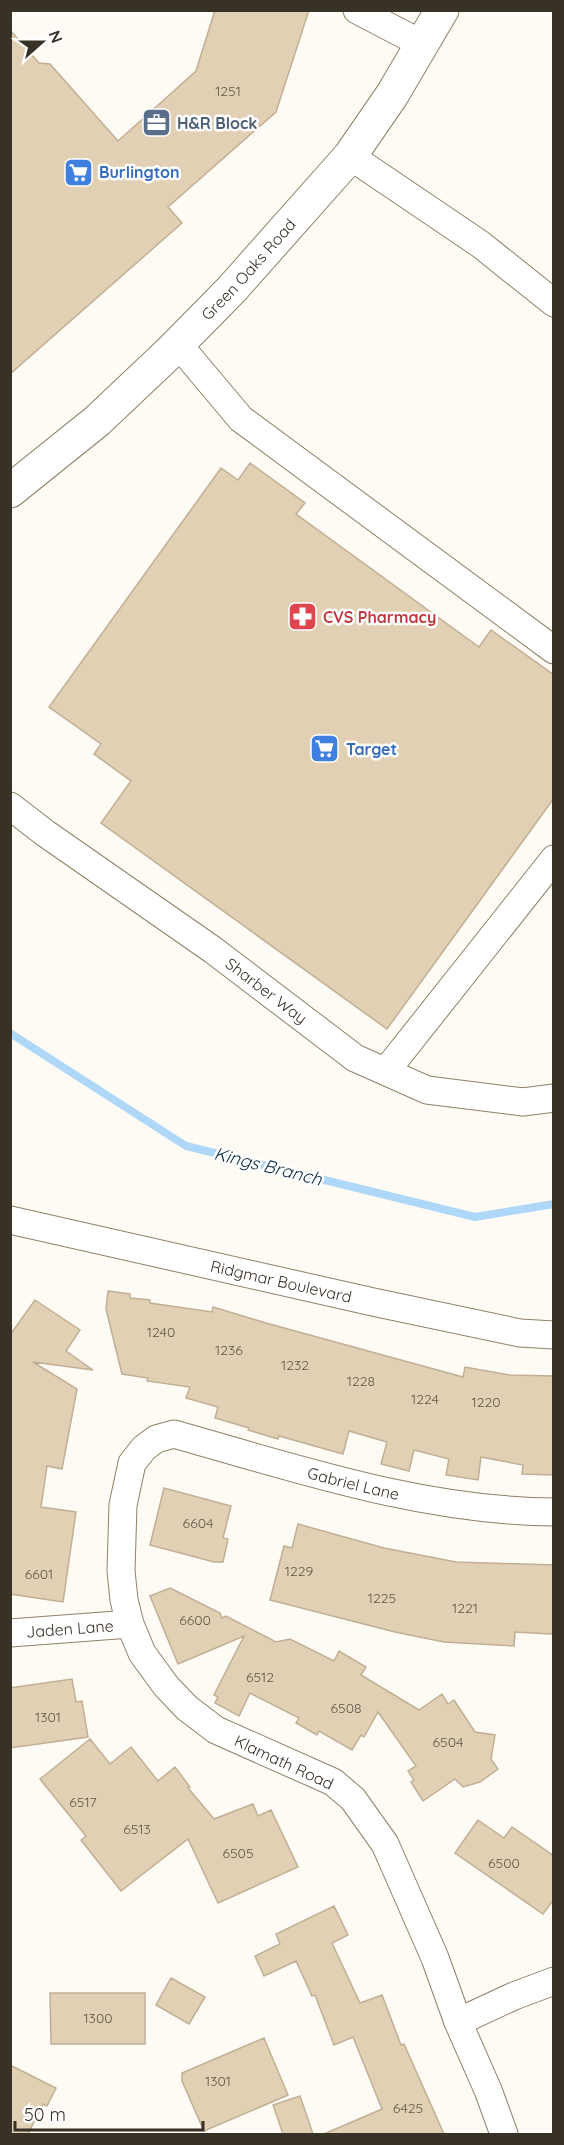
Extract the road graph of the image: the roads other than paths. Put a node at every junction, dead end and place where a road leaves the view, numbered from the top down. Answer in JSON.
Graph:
{"nodes":[{"id":1,"x":357,"y":10,"type":"edge"},
{"id":2,"x":442,"y":10,"type":"edge"},
{"id":3,"x":422,"y":44,"type":"junction"},
{"id":4,"x":350,"y":156,"type":"junction"},
{"id":5,"x":554,"y":303,"type":"edge"},
{"id":6,"x":178,"y":344,"type":"junction"},
{"id":7,"x":10,"y":491,"type":"edge"},
{"id":8,"x":554,"y":650,"type":"edge"},
{"id":9,"x":10,"y":806,"type":"edge"},
{"id":10,"x":554,"y":858,"type":"edge"},
{"id":11,"x":386,"y":1071,"type":"junction"},
{"id":12,"x":554,"y":1098,"type":"edge"},
{"id":13,"x":10,"y":1220,"type":"edge"},
{"id":14,"x":554,"y":1335,"type":"edge"},
{"id":15,"x":156,"y":1439,"type":"joint"},
{"id":16,"x":554,"y":1512,"type":"edge"},
{"id":17,"x":130,"y":1624,"type":"junction"},
{"id":18,"x":10,"y":1633,"type":"edge"},
{"id":19,"x":554,"y":1981,"type":"edge"},
{"id":20,"x":458,"y":2022,"type":"junction"},
{"id":21,"x":504,"y":2134,"type":"edge"}],
"edges":[{"from":1,"to":3,"type":"street"},
{"from":2,"to":3,"type":"main road","name":"Green Oaks Road"},
{"from":3,"to":4,"type":"main road","name":"Green Oaks Road"},
{"from":4,"to":5,"type":"street"},
{"from":4,"to":6,"type":"main road","name":"Green Oaks Road"},
{"from":6,"to":7,"type":"main road","name":"Green Oaks Road"},
{"from":6,"to":8,"type":"street"},
{"from":9,"to":11,"type":"street","name":"Sharber Way"},
{"from":10,"to":11,"type":"street"},
{"from":11,"to":12,"type":"street","name":"Sharber Way"},
{"from":13,"to":14,"type":"street","name":"Ridgmar Boulevard"},
{"from":15,"to":16,"type":"street","name":"Gabriel Lane"},
{"from":15,"to":17,"type":"street","name":"Klamath Road"},
{"from":17,"to":18,"type":"street","name":"Jaden Lane"},
{"from":17,"to":20,"type":"street","name":"Klamath Road"},
{"from":19,"to":20,"type":"street"},
{"from":20,"to":21,"type":"street","name":"Klamath Road"}]}
